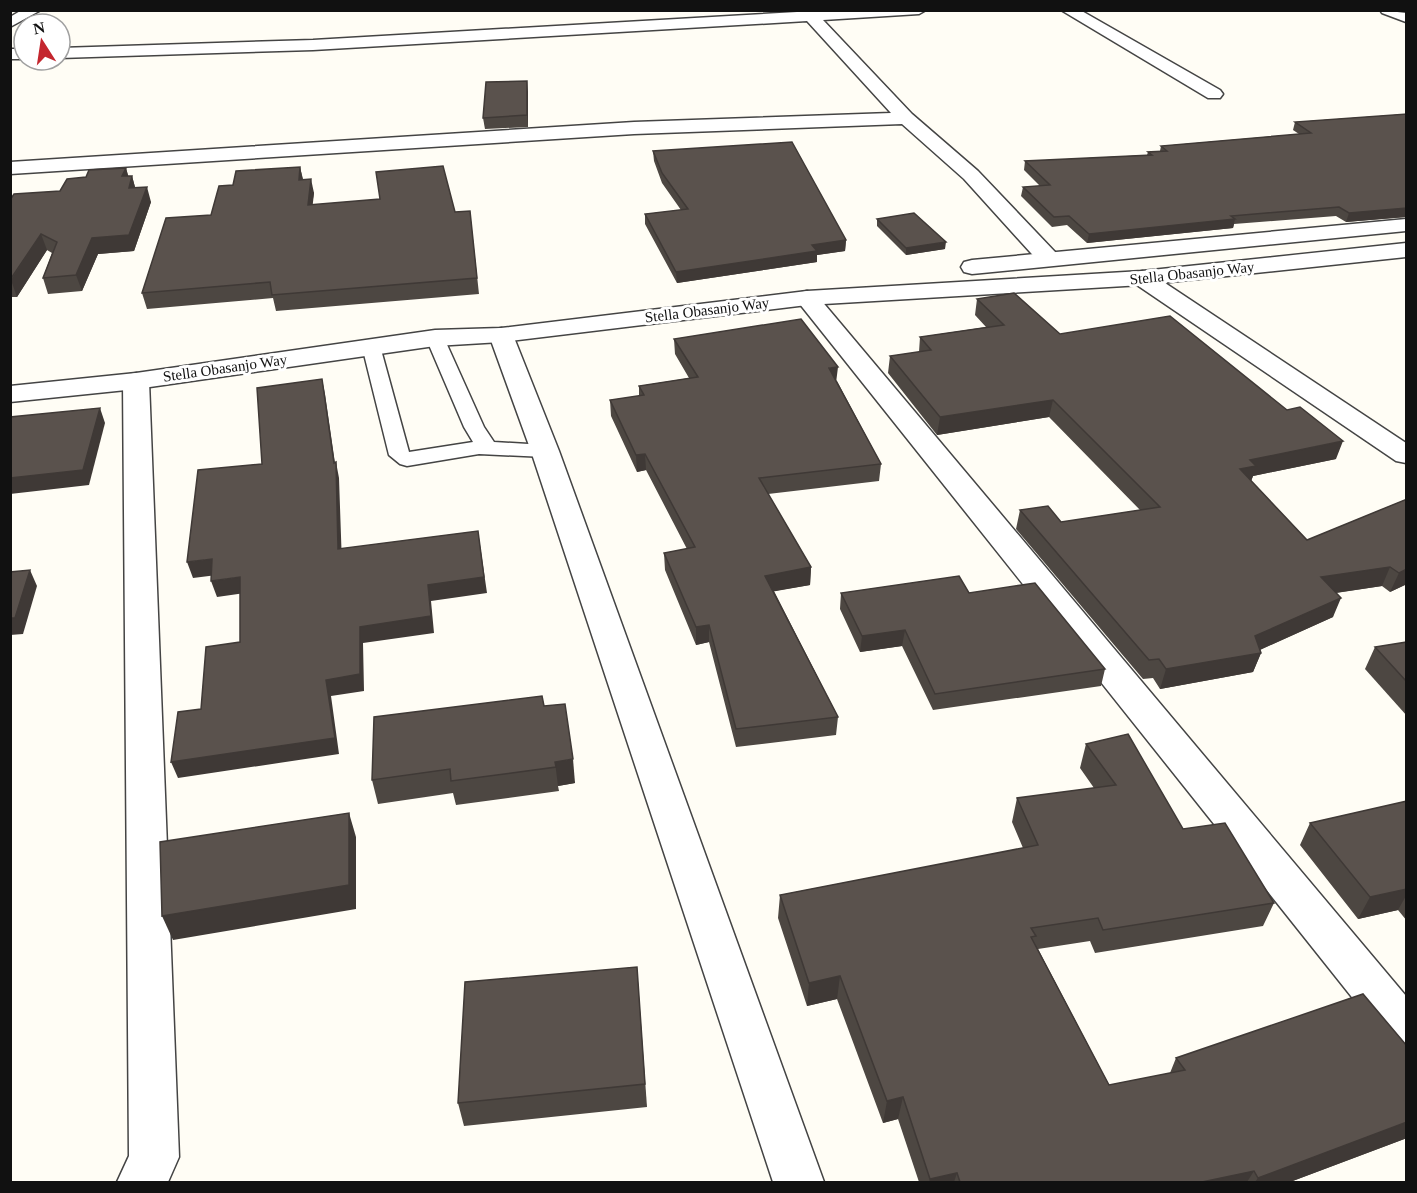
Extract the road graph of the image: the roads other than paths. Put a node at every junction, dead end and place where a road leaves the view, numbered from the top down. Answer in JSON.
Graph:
{"nodes":[{"id":1,"x":34,"y":10,"type":"edge"},
{"id":2,"x":1068,"y":10,"type":"edge"},
{"id":3,"x":1387,"y":10,"type":"edge"},
{"id":4,"x":910,"y":11,"type":"edge"},
{"id":5,"x":812,"y":17,"type":"junction"},
{"id":6,"x":1407,"y":18,"type":"edge"},
{"id":7,"x":10,"y":24,"type":"edge"},
{"id":8,"x":72,"y":53,"type":"edge"},
{"id":9,"x":1214,"y":94,"type":"dead end"},
{"id":10,"x":906,"y":118,"type":"junction"},
{"id":11,"x":10,"y":168,"type":"edge"},
{"id":12,"x":1407,"y":225,"type":"edge"},
{"id":13,"x":1407,"y":250,"type":"edge"},
{"id":14,"x":1048,"y":258,"type":"junction"},
{"id":15,"x":1142,"y":278,"type":"junction"},
{"id":16,"x":807,"y":298,"type":"junction"},
{"id":17,"x":501,"y":335,"type":"junction"},
{"id":18,"x":404,"y":336,"type":"junction"},
{"id":19,"x":435,"y":338,"type":"junction"},
{"id":20,"x":371,"y":346,"type":"junction"},
{"id":21,"x":10,"y":372,"type":"edge"},
{"id":22,"x":136,"y":381,"type":"junction"},
{"id":23,"x":10,"y":394,"type":"edge"},
{"id":24,"x":478,"y":448,"type":"junction"},
{"id":25,"x":545,"y":452,"type":"junction"},
{"id":26,"x":1407,"y":455,"type":"edge"},
{"id":27,"x":1407,"y":1030,"type":"edge"},
{"id":28,"x":143,"y":1182,"type":"edge"},
{"id":29,"x":799,"y":1182,"type":"edge"}],
"edges":[{"from":1,"to":7,"type":"street"},
{"from":2,"to":9,"type":"street"},
{"from":3,"to":6,"type":"street"},
{"from":4,"to":5,"type":"street"},
{"from":5,"to":8,"type":"street"},
{"from":5,"to":10,"type":"street"},
{"from":10,"to":11,"type":"street"},
{"from":10,"to":14,"type":"street"},
{"from":12,"to":14,"type":"street"},
{"from":13,"to":15,"type":"street","name":"Stella Obasanjo Way"},
{"from":14,"to":18,"type":"street"},
{"from":15,"to":16,"type":"street","name":"Stella Obasanjo Way"},
{"from":15,"to":26,"type":"street"},
{"from":16,"to":17,"type":"street","name":"Stella Obasanjo Way"},
{"from":16,"to":27,"type":"street"},
{"from":17,"to":19,"type":"street","name":"Stella Obasanjo Way"},
{"from":17,"to":25,"type":"street"},
{"from":18,"to":19,"type":"street","name":"Stella Obasanjo Way"},
{"from":18,"to":20,"type":"street","name":"Stella Obasanjo Way"},
{"from":18,"to":21,"type":"street"},
{"from":19,"to":24,"type":"lane"},
{"from":20,"to":22,"type":"street","name":"Stella Obasanjo Way"},
{"from":20,"to":24,"type":"lane"},
{"from":22,"to":23,"type":"street","name":"Stella Obasanjo Way"},
{"from":22,"to":28,"type":"street"},
{"from":24,"to":25,"type":"lane"},
{"from":25,"to":29,"type":"street"}]}
